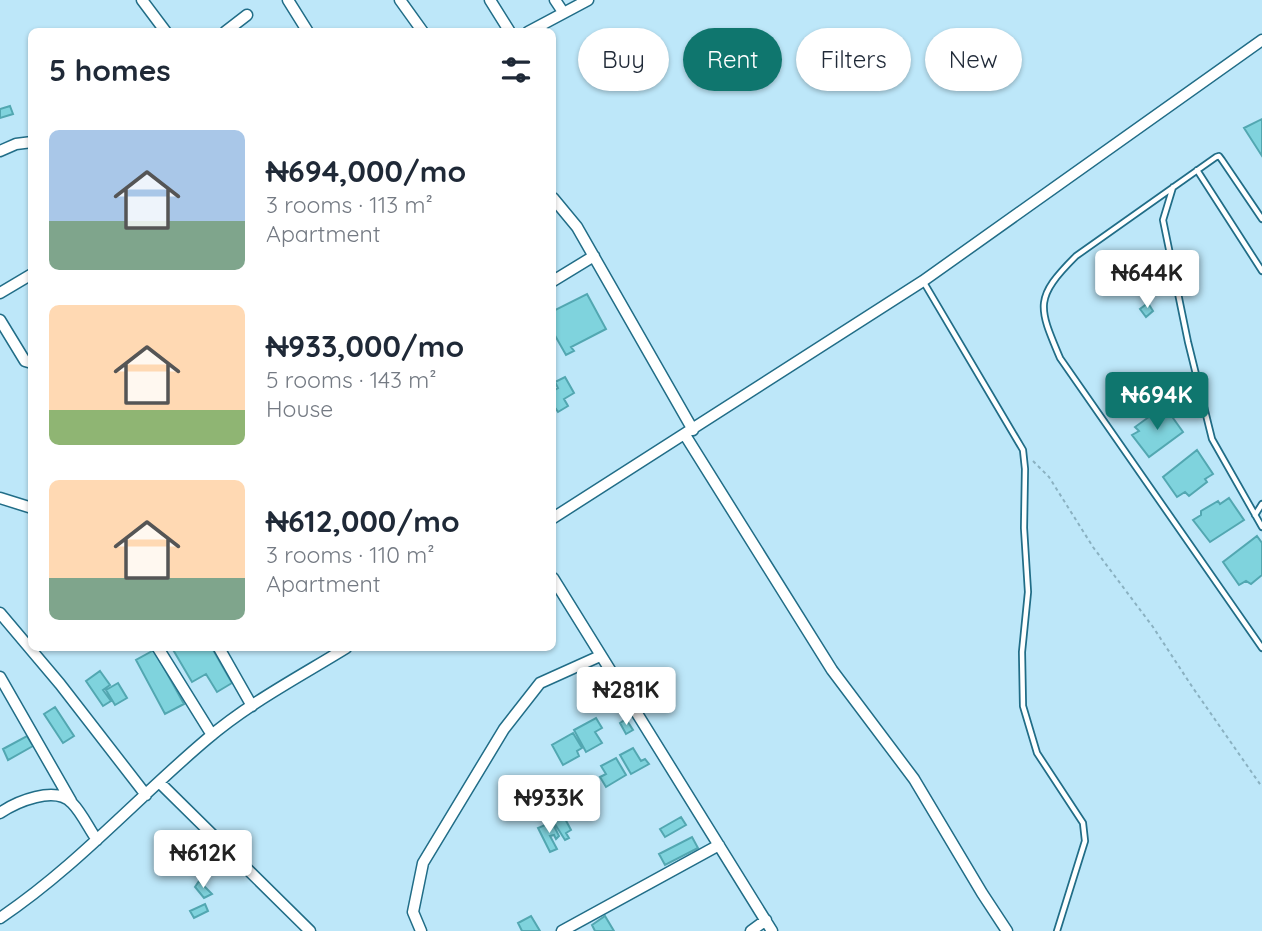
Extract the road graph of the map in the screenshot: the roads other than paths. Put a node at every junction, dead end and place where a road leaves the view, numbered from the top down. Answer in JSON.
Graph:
{"nodes":[{"id":1,"x":142,"y":0,"type":"edge"},
{"id":2,"x":288,"y":0,"type":"edge"},
{"id":3,"x":400,"y":0,"type":"edge"},
{"id":4,"x":490,"y":0,"type":"edge"},
{"id":5,"x":555,"y":0,"type":"edge"},
{"id":6,"x":588,"y":0,"type":"edge"},
{"id":7,"x":563,"y":12,"type":"junction"},
{"id":8,"x":247,"y":15,"type":"dead end"},
{"id":9,"x":163,"y":28,"type":"edge"},
{"id":10,"x":230,"y":28,"type":"edge"},
{"id":11,"x":306,"y":28,"type":"edge"},
{"id":12,"x":420,"y":28,"type":"edge"},
{"id":13,"x":508,"y":28,"type":"edge"},
{"id":14,"x":535,"y":28,"type":"edge"},
{"id":15,"x":1262,"y":40,"type":"edge"},
{"id":16,"x":28,"y":142,"type":"edge"},
{"id":17,"x":0,"y":151,"type":"edge"},
{"id":18,"x":1197,"y":170,"type":"junction"},
{"id":19,"x":1173,"y":187,"type":"junction"},
{"id":20,"x":556,"y":202,"type":"edge"},
{"id":21,"x":1262,"y":219,"type":"edge"},
{"id":22,"x":594,"y":256,"type":"junction"},
{"id":23,"x":1262,"y":271,"type":"edge"},
{"id":24,"x":28,"y":276,"type":"edge"},
{"id":25,"x":556,"y":279,"type":"edge"},
{"id":26,"x":923,"y":281,"type":"junction"},
{"id":27,"x":0,"y":293,"type":"edge"},
{"id":28,"x":0,"y":320,"type":"edge"},
{"id":29,"x":28,"y":362,"type":"edge"},
{"id":30,"x":689,"y":433,"type":"junction"},
{"id":31,"x":0,"y":498,"type":"edge"},
{"id":32,"x":1262,"y":504,"type":"edge"},
{"id":33,"x":28,"y":507,"type":"edge"},
{"id":34,"x":1254,"y":515,"type":"junction"},
{"id":35,"x":556,"y":516,"type":"edge"},
{"id":36,"x":1262,"y":527,"type":"edge"},
{"id":37,"x":556,"y":583,"type":"edge"},
{"id":38,"x":0,"y":613,"type":"edge"},
{"id":39,"x":28,"y":646,"type":"edge"},
{"id":40,"x":1262,"y":648,"type":"edge"},
{"id":41,"x":32,"y":651,"type":"edge"},
{"id":42,"x":160,"y":651,"type":"edge"},
{"id":43,"x":221,"y":651,"type":"edge"},
{"id":44,"x":341,"y":651,"type":"edge"},
{"id":45,"x":600,"y":656,"type":"junction"},
{"id":46,"x":0,"y":677,"type":"edge"},
{"id":47,"x":252,"y":706,"type":"junction"},
{"id":48,"x":212,"y":735,"type":"junction"},
{"id":49,"x":160,"y":783,"type":"junction"},
{"id":50,"x":146,"y":796,"type":"junction"},
{"id":51,"x":71,"y":801,"type":"junction"},
{"id":52,"x":1,"y":811,"type":"edge"},
{"id":53,"x":97,"y":841,"type":"junction"},
{"id":54,"x":719,"y":845,"type":"junction"},
{"id":55,"x":0,"y":918,"type":"edge"},
{"id":56,"x":766,"y":920,"type":"junction"},
{"id":57,"x":310,"y":931,"type":"edge"},
{"id":58,"x":421,"y":931,"type":"edge"},
{"id":59,"x":562,"y":931,"type":"edge"},
{"id":60,"x":751,"y":931,"type":"edge"},
{"id":61,"x":772,"y":931,"type":"edge"},
{"id":62,"x":1007,"y":931,"type":"edge"},
{"id":63,"x":1057,"y":931,"type":"edge"}],
"edges":[{"from":1,"to":9,"type":"street"},
{"from":2,"to":11,"type":"street"},
{"from":3,"to":12,"type":"street"},
{"from":4,"to":13,"type":"street"},
{"from":5,"to":7,"type":"street"},
{"from":6,"to":7,"type":"street"},
{"from":7,"to":14,"type":"street"},
{"from":8,"to":10,"type":"street"},
{"from":15,"to":26,"type":"street"},
{"from":16,"to":17,"type":"street"},
{"from":18,"to":19,"type":"lane"},
{"from":18,"to":21,"type":"lane"},
{"from":18,"to":23,"type":"lane"},
{"from":19,"to":34,"type":"lane"},
{"from":19,"to":40,"type":"lane"},
{"from":20,"to":22,"type":"street"},
{"from":22,"to":25,"type":"street"},
{"from":22,"to":30,"type":"street"},
{"from":24,"to":27,"type":"street"},
{"from":26,"to":30,"type":"street"},
{"from":26,"to":63,"type":"lane"},
{"from":28,"to":29,"type":"street"},
{"from":30,"to":35,"type":"street"},
{"from":30,"to":62,"type":"street"},
{"from":31,"to":33,"type":"street"},
{"from":32,"to":34,"type":"lane"},
{"from":34,"to":36,"type":"lane"},
{"from":37,"to":45,"type":"street"},
{"from":38,"to":39,"type":"street"},
{"from":41,"to":50,"type":"street"},
{"from":42,"to":48,"type":"street"},
{"from":43,"to":47,"type":"street"},
{"from":44,"to":47,"type":"street"},
{"from":45,"to":54,"type":"street"},
{"from":45,"to":58,"type":"street"},
{"from":46,"to":51,"type":"street"},
{"from":47,"to":48,"type":"street"},
{"from":48,"to":49,"type":"street"},
{"from":49,"to":50,"type":"street"},
{"from":49,"to":57,"type":"street"},
{"from":50,"to":53,"type":"street"},
{"from":51,"to":52,"type":"street"},
{"from":51,"to":53,"type":"street"},
{"from":53,"to":55,"type":"street"},
{"from":54,"to":56,"type":"street"},
{"from":54,"to":59,"type":"street"},
{"from":56,"to":60,"type":"street"},
{"from":56,"to":61,"type":"street"}]}
